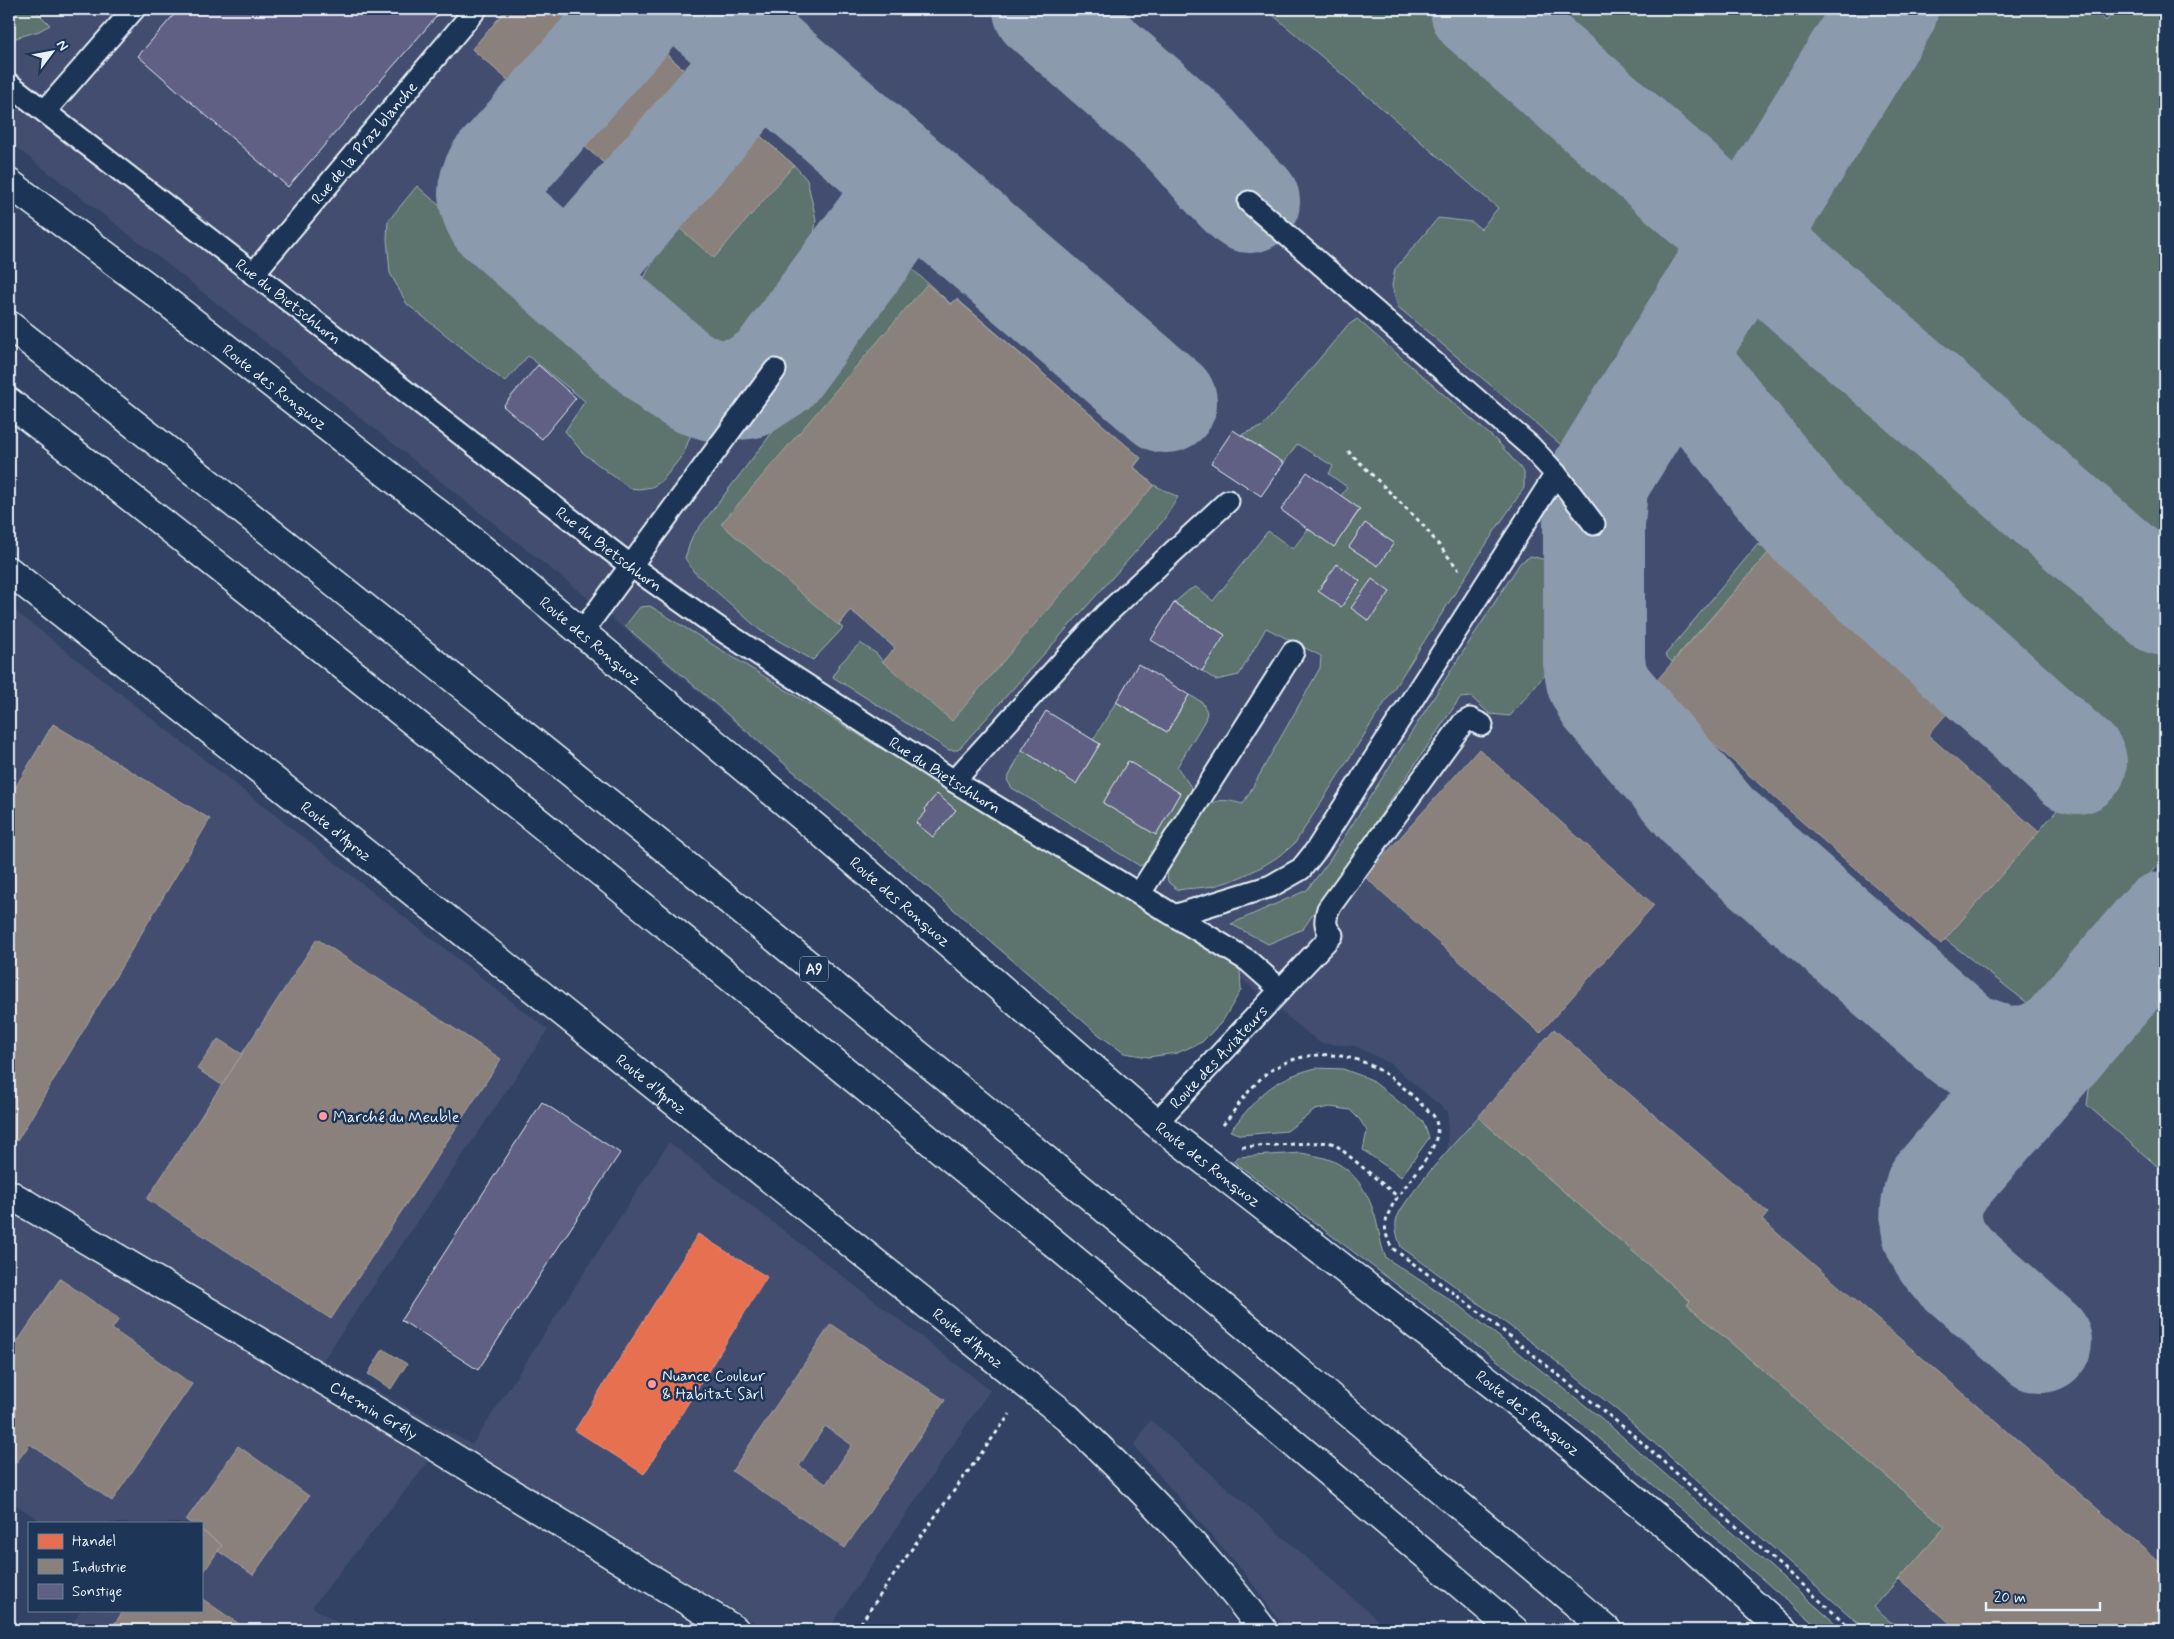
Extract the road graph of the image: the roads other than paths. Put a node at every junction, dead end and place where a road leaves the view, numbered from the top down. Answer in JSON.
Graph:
{"nodes":[{"id":1,"x":134,"y":9,"type":"edge"},
{"id":2,"x":476,"y":9,"type":"edge"},
{"id":3,"x":9,"y":84,"type":"edge"},
{"id":4,"x":45,"y":111,"type":"junction"},
{"id":5,"x":9,"y":183,"type":"edge"},
{"id":6,"x":1249,"y":202,"type":"dead end"},
{"id":7,"x":253,"y":274,"type":"junction"},
{"id":8,"x":9,"y":325,"type":"edge"},
{"id":9,"x":775,"y":370,"type":"dead end"},
{"id":10,"x":9,"y":402,"type":"edge"},
{"id":11,"x":1556,"y":474,"type":"junction"},
{"id":12,"x":1228,"y":501,"type":"dead end"},
{"id":13,"x":1594,"y":524,"type":"dead end"},
{"id":14,"x":631,"y":566,"type":"junction"},
{"id":15,"x":9,"y":571,"type":"edge"},
{"id":16,"x":582,"y":632,"type":"junction"},
{"id":17,"x":1293,"y":652,"type":"dead end"},
{"id":18,"x":1482,"y":725,"type":"dead end"},
{"id":19,"x":954,"y":781,"type":"junction"},
{"id":20,"x":1140,"y":893,"type":"junction"},
{"id":21,"x":1176,"y":915,"type":"junction"},
{"id":22,"x":1287,"y":983,"type":"junction"},
{"id":23,"x":1156,"y":1123,"type":"junction"},
{"id":24,"x":9,"y":1194,"type":"edge"},
{"id":25,"x":735,"y":1630,"type":"edge"},
{"id":26,"x":1263,"y":1630,"type":"edge"},
{"id":27,"x":1514,"y":1630,"type":"edge"},
{"id":28,"x":1606,"y":1630,"type":"edge"},
{"id":29,"x":1783,"y":1630,"type":"edge"}],
"edges":[{"from":1,"to":4,"type":"lane"},
{"from":2,"to":7,"type":"lane","name":"Rue de la Praz blanche"},
{"from":3,"to":4,"type":"lane","name":"Rue du Bietschhorn"},
{"from":4,"to":7,"type":"lane","name":"Rue du Bietschhorn"},
{"from":5,"to":16,"type":"main road","name":"Route des Ronquoz"},
{"from":6,"to":11,"type":"lane"},
{"from":7,"to":14,"type":"lane","name":"Rue du Bietschhorn"},
{"from":8,"to":28,"type":"main road","number":"A9"},
{"from":9,"to":14,"type":"lane"},
{"from":10,"to":27,"type":"main road"},
{"from":11,"to":13,"type":"lane"},
{"from":11,"to":21,"type":"lane"},
{"from":12,"to":19,"type":"lane"},
{"from":14,"to":16,"type":"lane"},
{"from":14,"to":19,"type":"lane","name":"Rue du Bietschhorn"},
{"from":15,"to":26,"type":"main road","name":"Route d'Aproz"},
{"from":16,"to":23,"type":"main road","name":"Route des Ronquoz"},
{"from":17,"to":20,"type":"lane"},
{"from":18,"to":22,"type":"lane","name":"Route des Aviateurs"},
{"from":19,"to":20,"type":"lane","name":"Rue du Bietschhorn"},
{"from":20,"to":21,"type":"lane","name":"Rue du Bietschhorn"},
{"from":21,"to":22,"type":"lane","name":"Rue du Bietschhorn"},
{"from":22,"to":23,"type":"lane","name":"Route des Aviateurs"},
{"from":23,"to":29,"type":"main road","name":"Route des Ronquoz"},
{"from":24,"to":25,"type":"main road","name":"Chemin Grély"}]}
